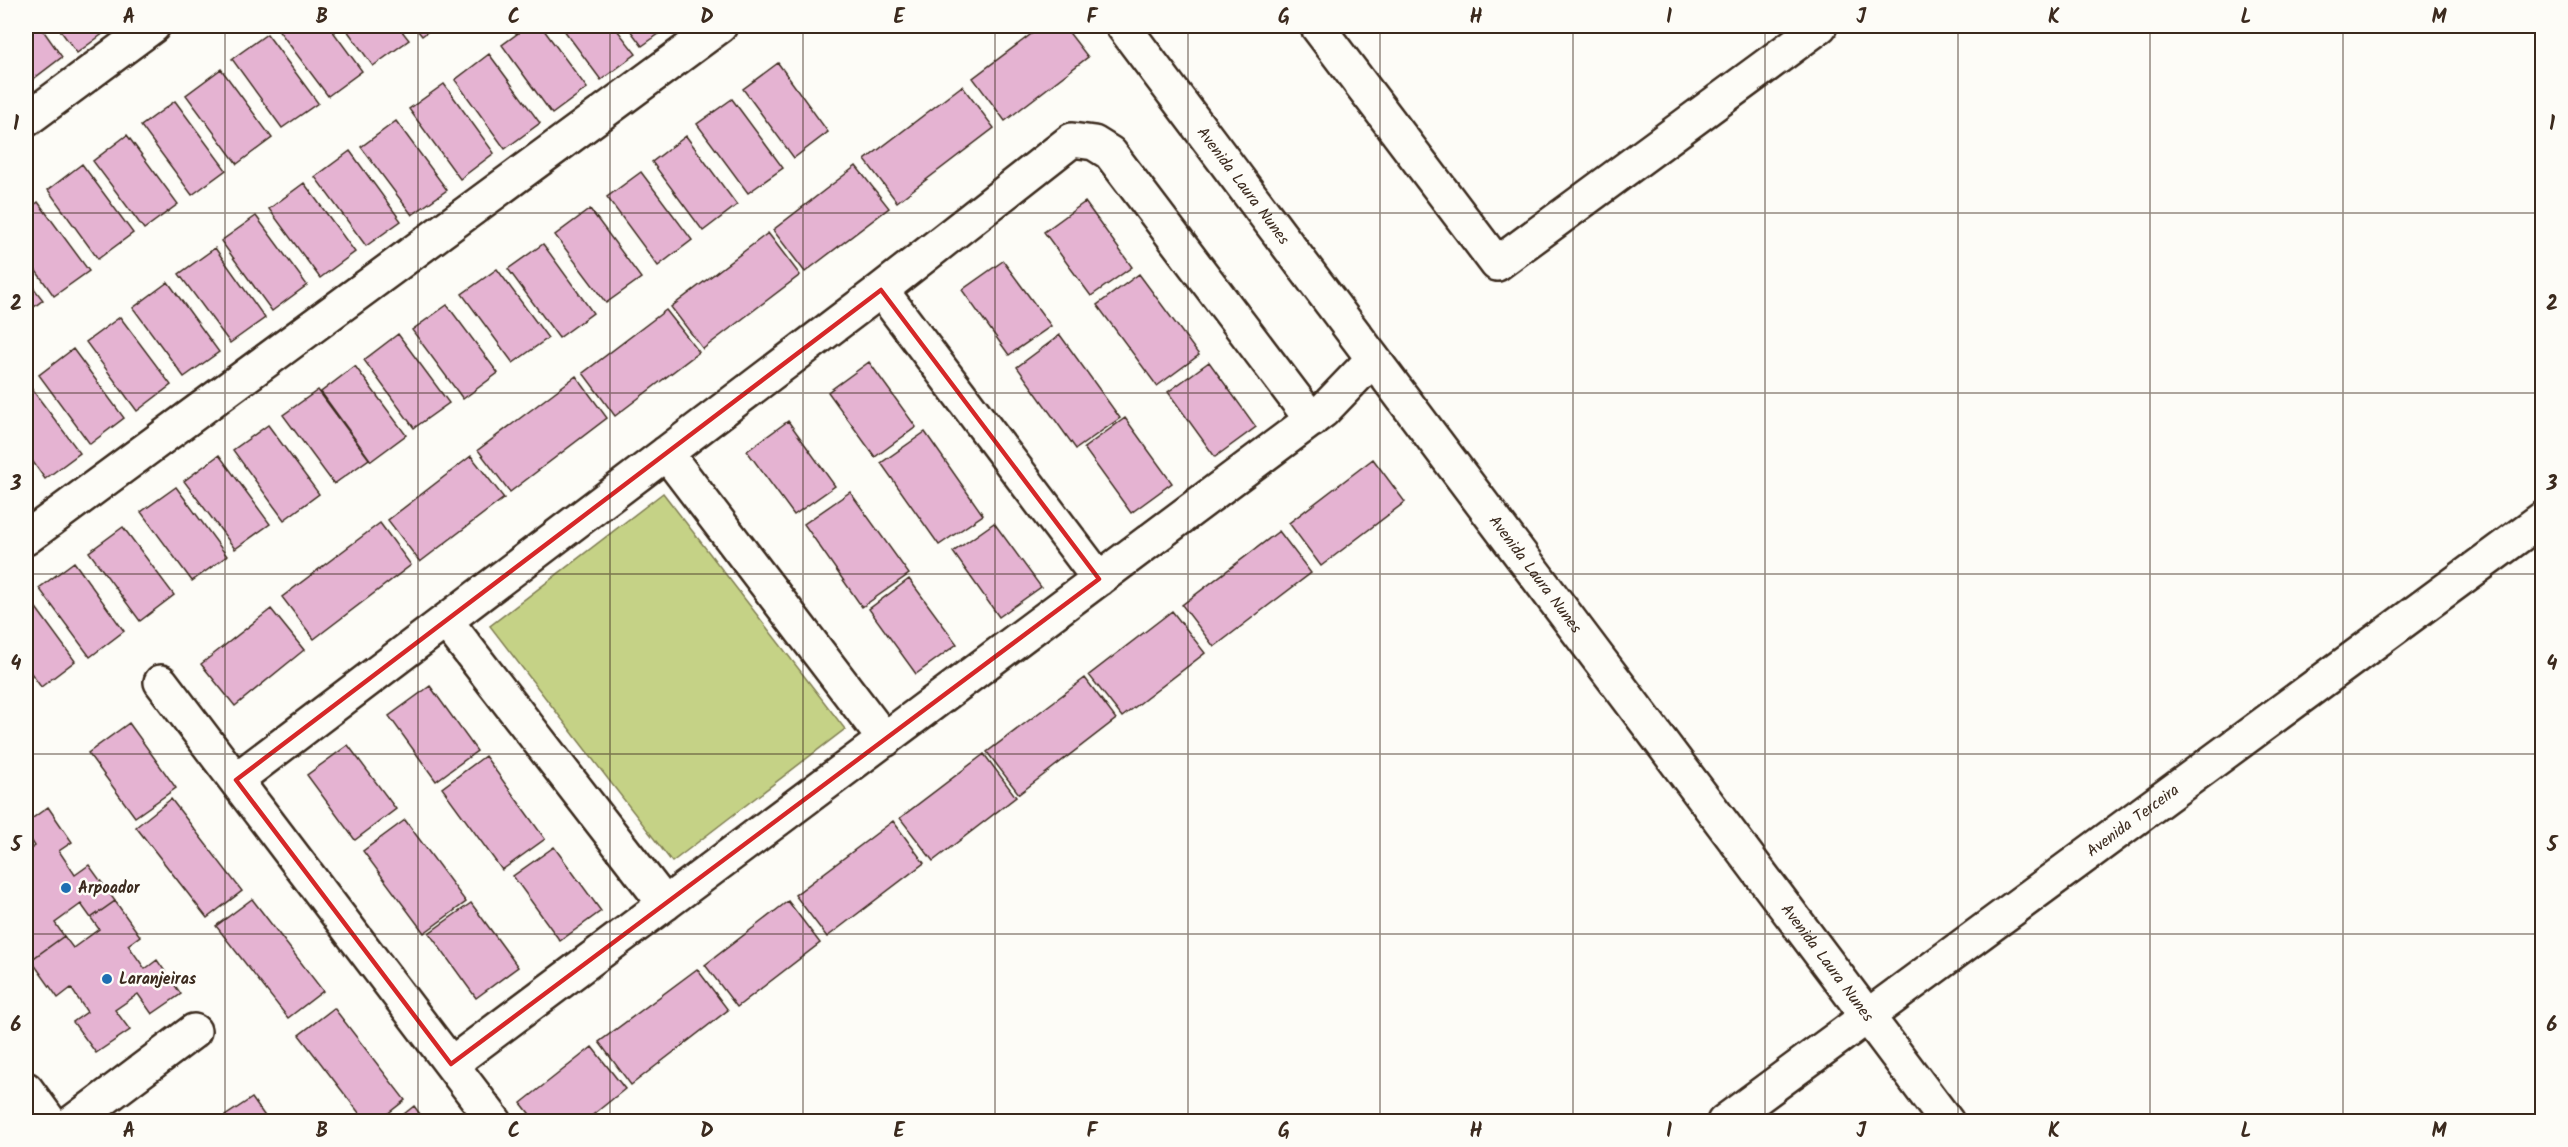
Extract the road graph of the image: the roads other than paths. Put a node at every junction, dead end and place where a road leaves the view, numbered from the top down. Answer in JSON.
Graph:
{"nodes":[{"id":1,"x":153,"y":26,"type":"edge"},
{"id":2,"x":720,"y":26,"type":"edge"},
{"id":3,"x":1123,"y":26,"type":"edge"},
{"id":4,"x":1317,"y":26,"type":"edge"},
{"id":5,"x":1820,"y":26,"type":"edge"},
{"id":6,"x":26,"y":120,"type":"edge"},
{"id":7,"x":881,"y":291,"type":"junction"},
{"id":8,"x":1373,"y":359,"type":"junction"},
{"id":9,"x":1312,"y":420,"type":"junction"},
{"id":10,"x":666,"y":453,"type":"junction"},
{"id":11,"x":2542,"y":519,"type":"edge"},
{"id":12,"x":26,"y":538,"type":"edge"},
{"id":13,"x":1099,"y":579,"type":"junction"},
{"id":14,"x":446,"y":621,"type":"junction"},
{"id":15,"x":161,"y":682,"type":"dead end"},
{"id":16,"x":885,"y":740,"type":"junction"},
{"id":17,"x":236,"y":780,"type":"junction"},
{"id":18,"x":665,"y":904,"type":"junction"},
{"id":19,"x":1866,"y":1017,"type":"junction"},
{"id":20,"x":194,"y":1031,"type":"dead end"},
{"id":21,"x":451,"y":1064,"type":"junction"},
{"id":22,"x":26,"y":1089,"type":"edge"},
{"id":23,"x":50,"y":1122,"type":"edge"},
{"id":24,"x":73,"y":1122,"type":"edge"},
{"id":25,"x":495,"y":1122,"type":"edge"},
{"id":26,"x":1724,"y":1122,"type":"edge"},
{"id":27,"x":1947,"y":1122,"type":"edge"}],
"edges":[{"from":1,"to":6,"type":"street"},
{"from":2,"to":12,"type":"street"},
{"from":3,"to":8,"type":"street","name":"Avenida Laura Nunes"},
{"from":4,"to":5,"type":"street"},
{"from":7,"to":9,"type":"street"},
{"from":7,"to":10,"type":"street"},
{"from":7,"to":13,"type":"street"},
{"from":8,"to":9,"type":"street"},
{"from":8,"to":19,"type":"street","name":"Avenida Laura Nunes"},
{"from":9,"to":13,"type":"street"},
{"from":10,"to":14,"type":"street"},
{"from":10,"to":16,"type":"street"},
{"from":11,"to":19,"type":"street","name":"Avenida Terceira"},
{"from":13,"to":16,"type":"street"},
{"from":14,"to":17,"type":"street"},
{"from":14,"to":18,"type":"street"},
{"from":15,"to":17,"type":"street"},
{"from":16,"to":18,"type":"street"},
{"from":17,"to":21,"type":"street"},
{"from":18,"to":21,"type":"street"},
{"from":19,"to":26,"type":"street","name":"Avenida Terceira"},
{"from":19,"to":27,"type":"street","name":"Avenida Laura Nunes"},
{"from":20,"to":24,"type":"street"},
{"from":21,"to":25,"type":"street"},
{"from":22,"to":23,"type":"street"}]}
